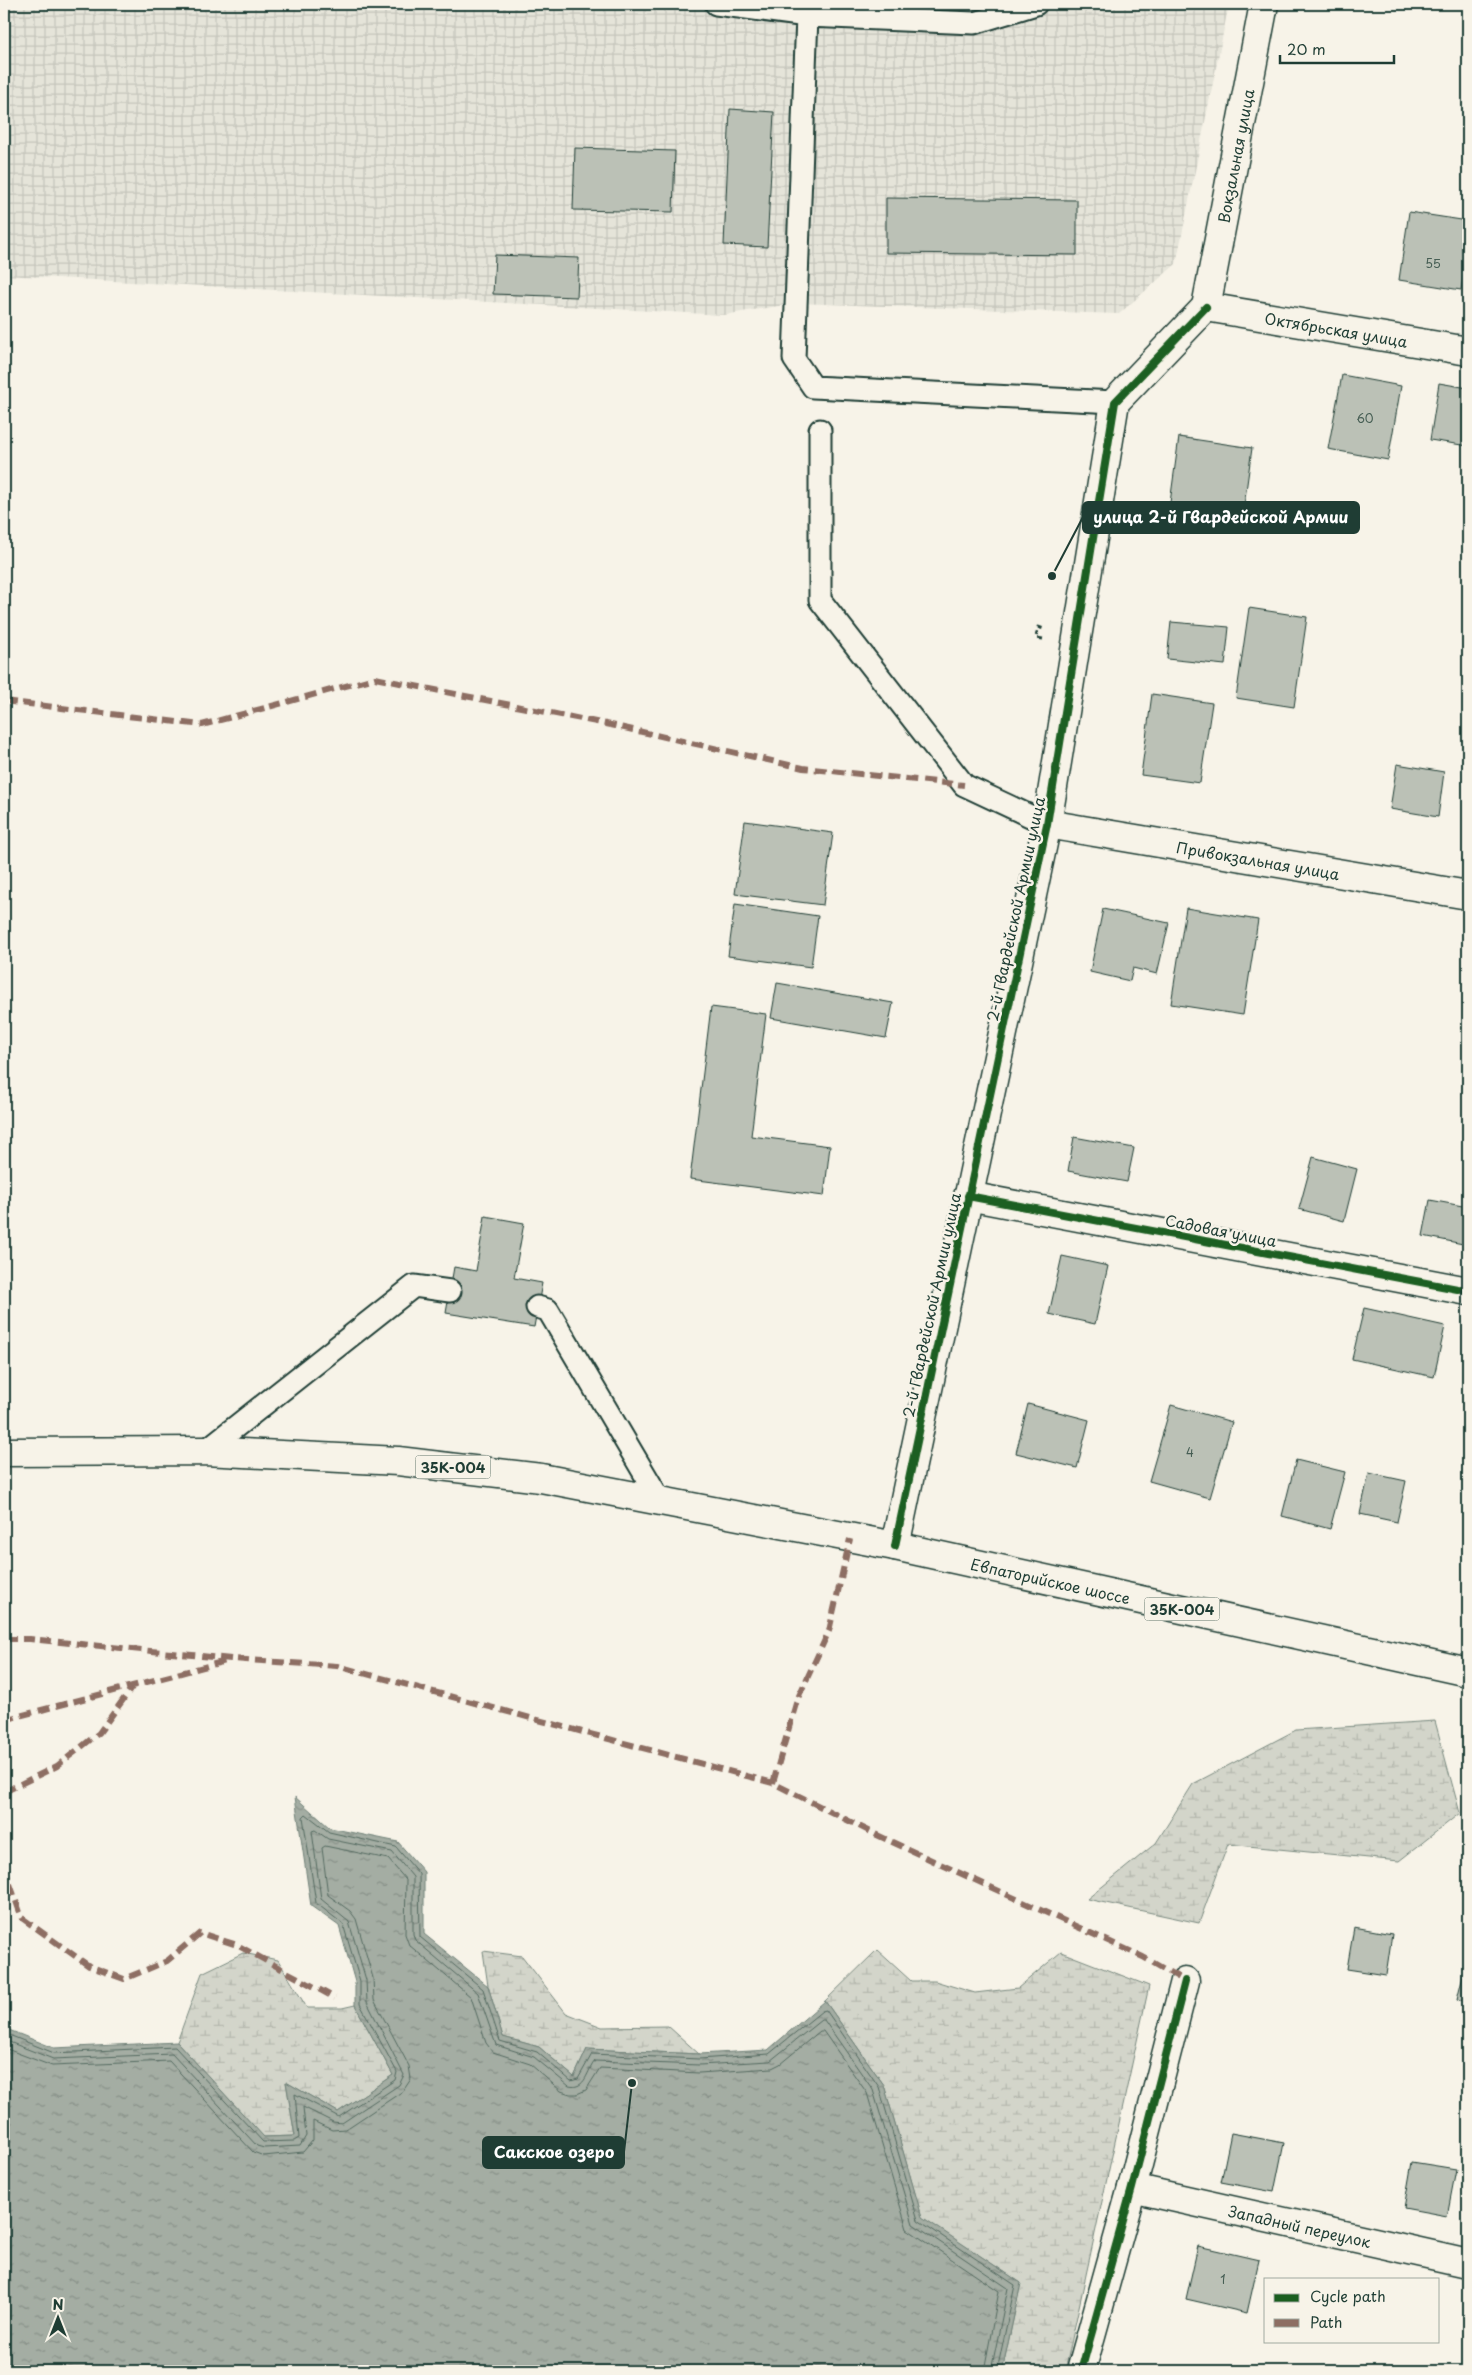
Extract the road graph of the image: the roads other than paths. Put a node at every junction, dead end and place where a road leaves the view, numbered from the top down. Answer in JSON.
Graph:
{"nodes":[{"id":1,"x":716,"y":4,"type":"edge"},
{"id":2,"x":1036,"y":4,"type":"edge"},
{"id":3,"x":1264,"y":4,"type":"edge"},
{"id":4,"x":808,"y":16,"type":"junction"},
{"id":5,"x":1206,"y":308,"type":"junction"},
{"id":6,"x":1468,"y":351,"type":"edge"},
{"id":7,"x":1115,"y":402,"type":"junction"},
{"id":8,"x":820,"y":430,"type":"dead end"},
{"id":9,"x":1047,"y":824,"type":"junction"},
{"id":10,"x":1468,"y":895,"type":"edge"},
{"id":11,"x":968,"y":1196,"type":"junction"},
{"id":12,"x":450,"y":1291,"type":"dead end"},
{"id":13,"x":1468,"y":1291,"type":"edge"},
{"id":14,"x":537,"y":1308,"type":"dead end"},
{"id":15,"x":205,"y":1451,"type":"junction"},
{"id":16,"x":4,"y":1452,"type":"edge"},
{"id":17,"x":660,"y":1500,"type":"junction"},
{"id":18,"x":895,"y":1546,"type":"junction"},
{"id":19,"x":1468,"y":1672,"type":"edge"},
{"id":20,"x":1185,"y":1981,"type":"dead end"},
{"id":21,"x":1132,"y":2188,"type":"junction"},
{"id":22,"x":1468,"y":2263,"type":"edge"},
{"id":23,"x":1081,"y":2371,"type":"edge"}],
"edges":[{"from":1,"to":4,"type":"lane"},
{"from":2,"to":4,"type":"lane"},
{"from":3,"to":5,"type":"street","name":"Вокзальная улица"},
{"from":4,"to":7,"type":"lane"},
{"from":5,"to":6,"type":"street","name":"Октябрьская улица"},
{"from":5,"to":7,"type":"street"},
{"from":7,"to":9,"type":"street","name":"2-й Гвардейской Армии улица"},
{"from":8,"to":9,"type":"lane"},
{"from":9,"to":10,"type":"street","name":"Привокзальная улица"},
{"from":9,"to":11,"type":"street","name":"2-й Гвардейской Армии улица"},
{"from":11,"to":13,"type":"street","name":"Садовая улица"},
{"from":11,"to":18,"type":"street","name":"2-й Гвардейской Армии улица"},
{"from":12,"to":15,"type":"lane"},
{"from":14,"to":17,"type":"lane"},
{"from":15,"to":16,"type":"street","number":"35К-004"},
{"from":15,"to":17,"type":"street","number":"35К-004"},
{"from":17,"to":18,"type":"street","number":"35К-004"},
{"from":18,"to":19,"type":"street","name":"Евпаторийское шоссе","number":"35К-004"},
{"from":20,"to":21,"type":"street"},
{"from":21,"to":22,"type":"street","name":"Западный переулок"},
{"from":21,"to":23,"type":"street"}]}
